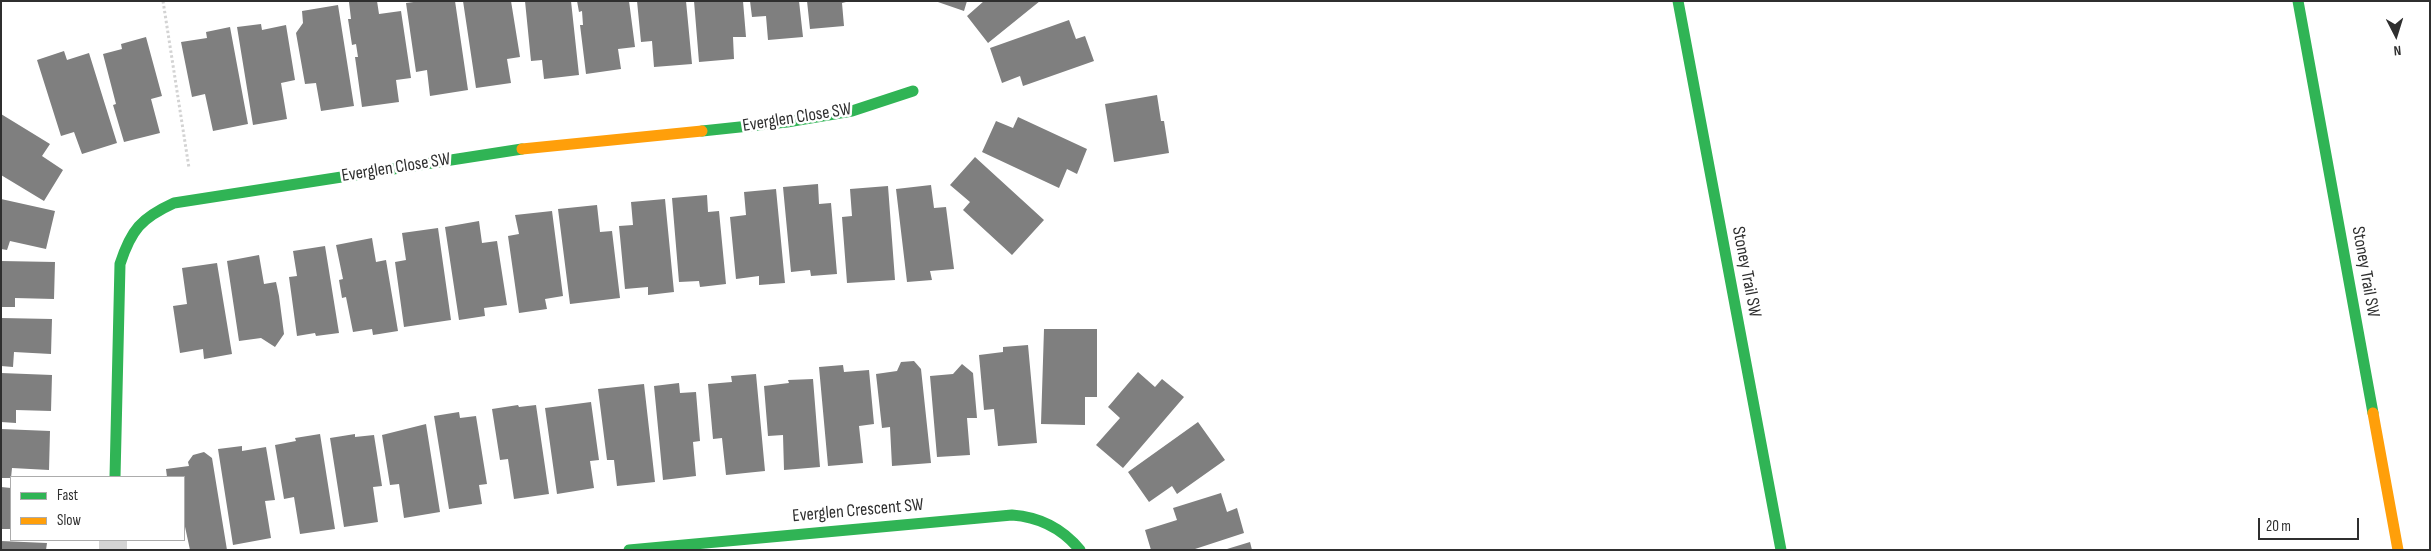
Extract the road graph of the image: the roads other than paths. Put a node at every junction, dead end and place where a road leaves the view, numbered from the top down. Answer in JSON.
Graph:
{"nodes":[{"id":1,"x":1678,"y":1,"type":"edge"},
{"id":2,"x":2298,"y":1,"type":"edge"},
{"id":3,"x":913,"y":91,"type":"dead end"},
{"id":4,"x":114,"y":476,"type":"edge"},
{"id":5,"x":2385,"y":481,"type":"junction"},
{"id":6,"x":629,"y":550,"type":"edge"},
{"id":7,"x":1080,"y":550,"type":"edge"},
{"id":8,"x":1781,"y":550,"type":"edge"},
{"id":9,"x":2398,"y":550,"type":"edge"},
{"id":10,"x":2405,"y":550,"type":"edge"}],
"edges":[{"from":1,"to":8,"type":"main road","name":"Stoney Trail SW"},
{"from":2,"to":5,"type":"main road","name":"Stoney Trail SW"},
{"from":3,"to":4,"type":"main road","name":"Everglen Close SW"},
{"from":5,"to":9,"type":"main road","name":"Stoney Trail SW"},
{"from":5,"to":10,"type":"main road"},
{"from":6,"to":7,"type":"main road","name":"Everglen Crescent SW"}]}
